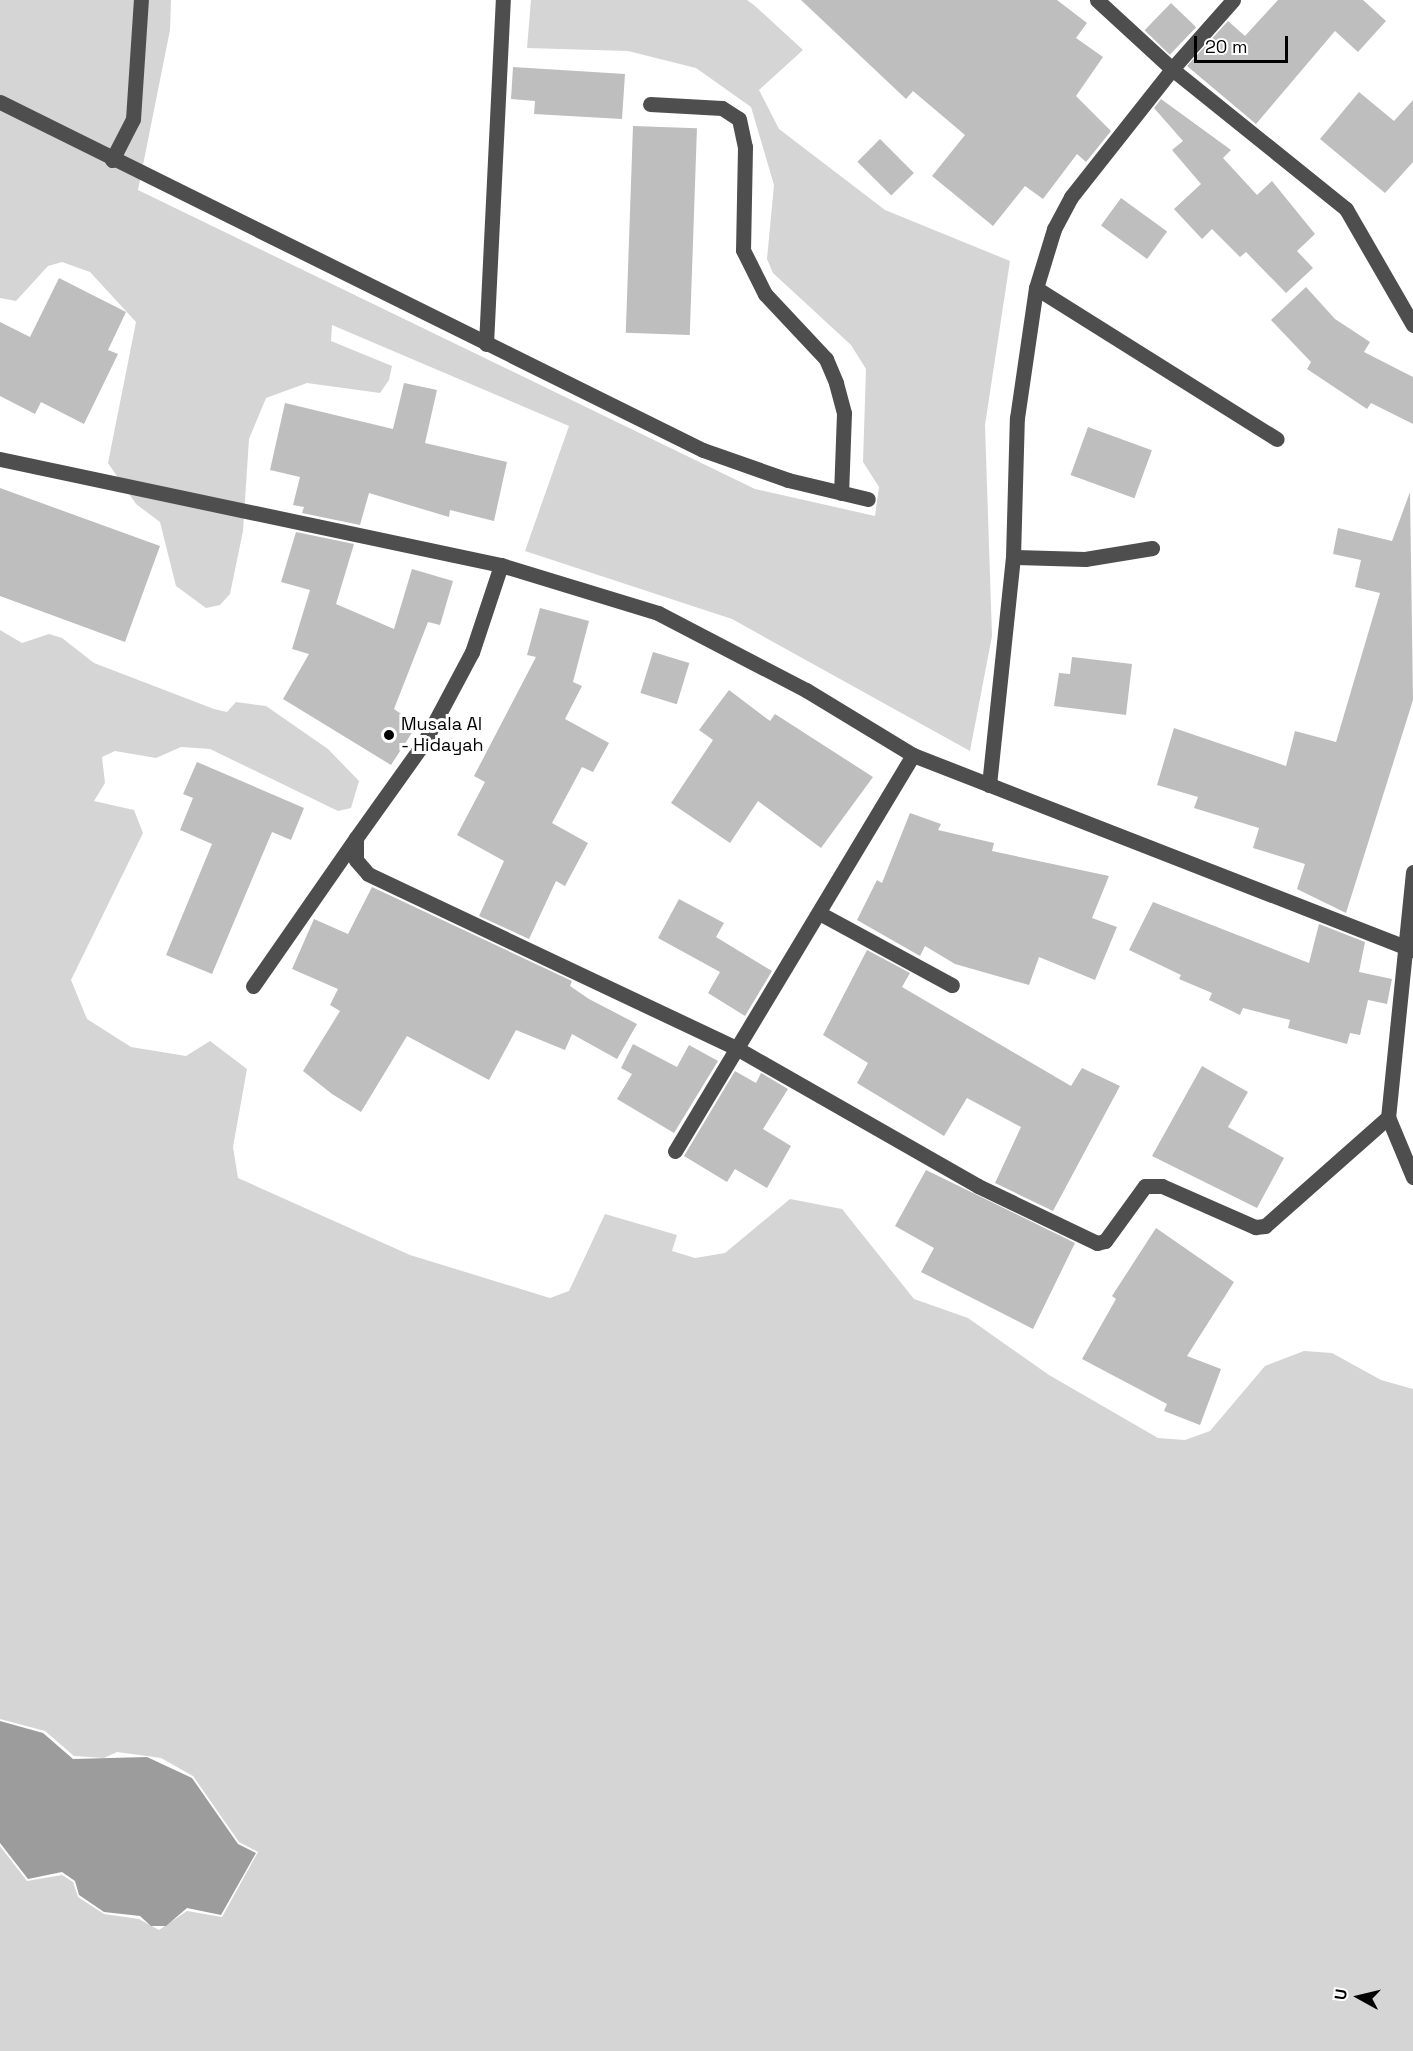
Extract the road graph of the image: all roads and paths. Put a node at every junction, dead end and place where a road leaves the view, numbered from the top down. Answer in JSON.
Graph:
{"nodes":[{"id":1,"x":141,"y":0,"type":"edge"},
{"id":2,"x":503,"y":0,"type":"edge"},
{"id":3,"x":1097,"y":0,"type":"edge"},
{"id":4,"x":1233,"y":0,"type":"edge"},
{"id":5,"x":1172,"y":69,"type":"junction"},
{"id":6,"x":0,"y":102,"type":"edge"},
{"id":7,"x":650,"y":104,"type":"dead end"},
{"id":8,"x":112,"y":160,"type":"junction"},
{"id":9,"x":1036,"y":288,"type":"junction"},
{"id":10,"x":1413,"y":325,"type":"edge"},
{"id":11,"x":486,"y":344,"type":"junction"},
{"id":12,"x":1278,"y":439,"type":"dead end"},
{"id":13,"x":0,"y":459,"type":"edge"},
{"id":14,"x":841,"y":493,"type":"junction"},
{"id":15,"x":868,"y":499,"type":"dead end"},
{"id":16,"x":1152,"y":548,"type":"dead end"},
{"id":17,"x":1013,"y":557,"type":"junction"},
{"id":18,"x":501,"y":565,"type":"junction"},
{"id":19,"x":913,"y":755,"type":"junction"},
{"id":20,"x":989,"y":785,"type":"junction"},
{"id":21,"x":356,"y":838,"type":"junction"},
{"id":22,"x":1413,"y":872,"type":"edge"},
{"id":23,"x":821,"y":914,"type":"junction"},
{"id":24,"x":1408,"y":948,"type":"edge"},
{"id":25,"x":952,"y":985,"type":"dead end"},
{"id":26,"x":254,"y":986,"type":"dead end"},
{"id":27,"x":738,"y":1049,"type":"junction"},
{"id":28,"x":1388,"y":1117,"type":"junction"},
{"id":29,"x":675,"y":1151,"type":"dead end"},
{"id":30,"x":1413,"y":1178,"type":"edge"}],
"edges":[{"from":1,"to":8,"type":"street"},
{"from":2,"to":11,"type":"street"},
{"from":3,"to":5,"type":"street"},
{"from":4,"to":5,"type":"street"},
{"from":5,"to":9,"type":"street"},
{"from":5,"to":10,"type":"street"},
{"from":6,"to":8,"type":"street"},
{"from":7,"to":14,"type":"street"},
{"from":8,"to":11,"type":"street"},
{"from":9,"to":12,"type":"street"},
{"from":9,"to":17,"type":"street"},
{"from":11,"to":14,"type":"street"},
{"from":13,"to":18,"type":"street"},
{"from":14,"to":15,"type":"street"},
{"from":16,"to":17,"type":"street"},
{"from":17,"to":20,"type":"street"},
{"from":18,"to":19,"type":"street"},
{"from":18,"to":21,"type":"street"},
{"from":19,"to":20,"type":"street"},
{"from":19,"to":23,"type":"street"},
{"from":20,"to":24,"type":"street"},
{"from":21,"to":26,"type":"street"},
{"from":21,"to":27,"type":"street"},
{"from":22,"to":24,"type":"street"},
{"from":23,"to":25,"type":"street"},
{"from":23,"to":27,"type":"street"},
{"from":24,"to":28,"type":"street"},
{"from":27,"to":28,"type":"street"},
{"from":27,"to":29,"type":"street"},
{"from":28,"to":30,"type":"street"}]}
